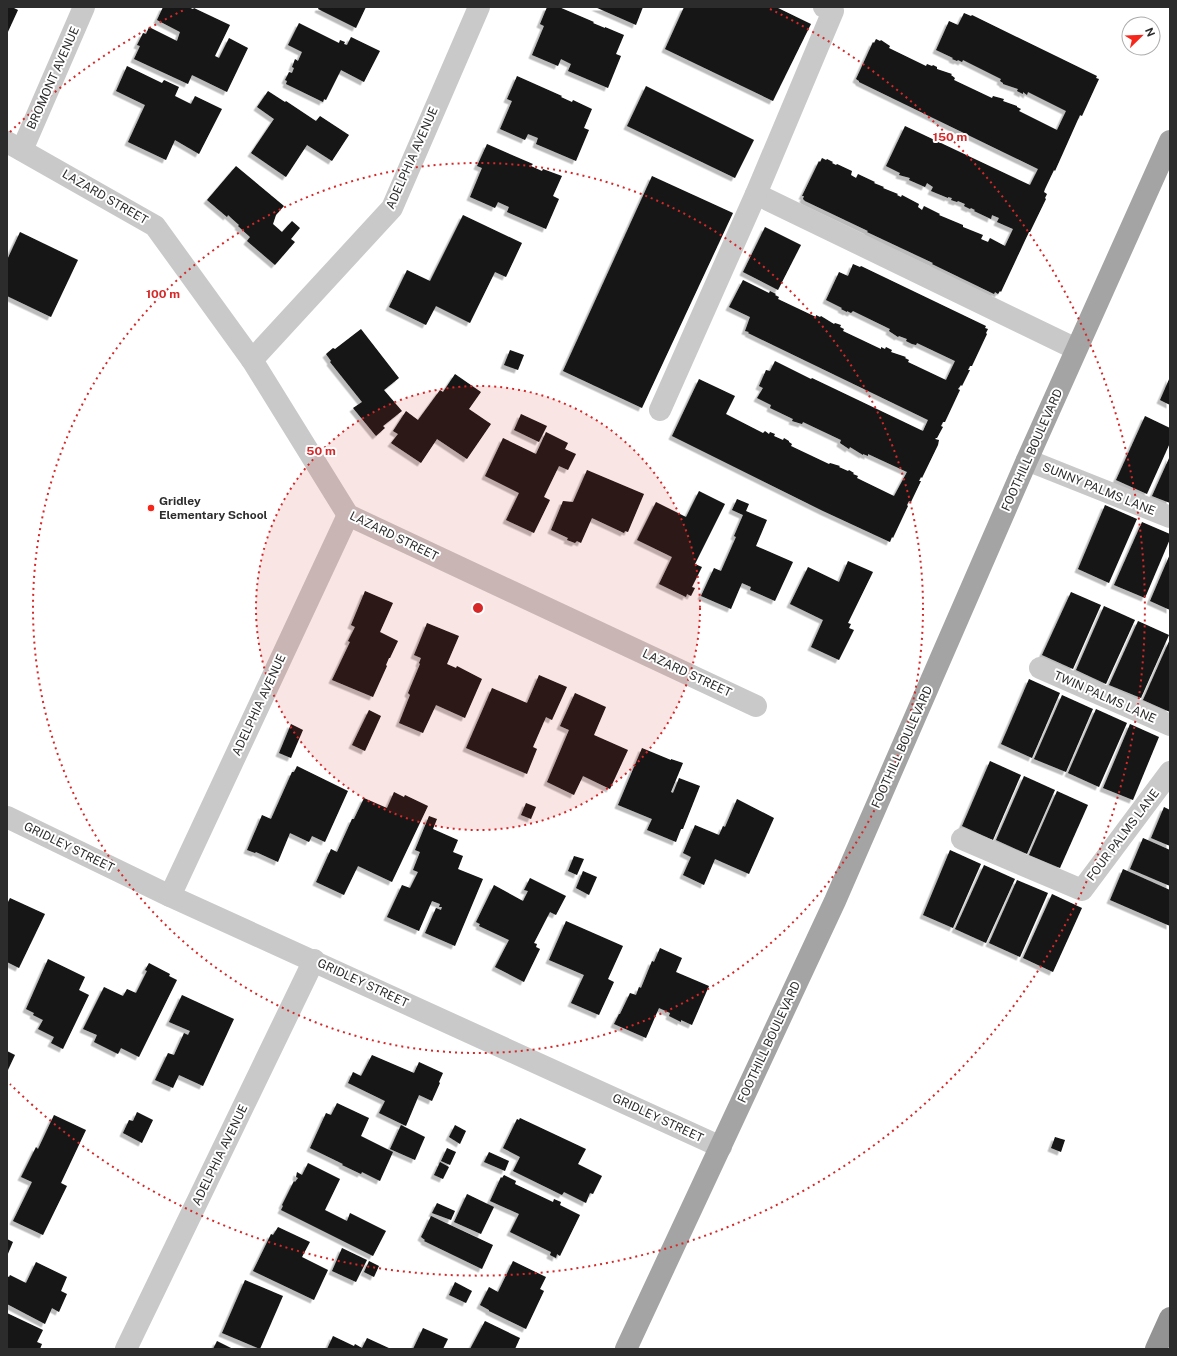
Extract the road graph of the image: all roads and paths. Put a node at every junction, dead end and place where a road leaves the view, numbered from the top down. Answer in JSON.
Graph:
{"nodes":[{"id":1,"x":84,"y":7,"type":"edge"},
{"id":2,"x":479,"y":7,"type":"edge"},
{"id":3,"x":824,"y":7,"type":"edge"},
{"id":4,"x":1170,"y":141,"type":"edge"},
{"id":5,"x":14,"y":146,"type":"edge"},
{"id":6,"x":756,"y":194,"type":"junction"},
{"id":7,"x":1076,"y":350,"type":"junction"},
{"id":8,"x":252,"y":360,"type":"junction"},
{"id":9,"x":660,"y":410,"type":"dead end"},
{"id":10,"x":1027,"y":460,"type":"junction"},
{"id":11,"x":348,"y":515,"type":"junction"},
{"id":12,"x":1170,"y":517,"type":"edge"},
{"id":13,"x":1040,"y":668,"type":"dead end"},
{"id":14,"x":756,"y":706,"type":"dead end"},
{"id":15,"x":1170,"y":725,"type":"edge"},
{"id":16,"x":1170,"y":772,"type":"edge"},
{"id":17,"x":7,"y":817,"type":"edge"},
{"id":18,"x":962,"y":839,"type":"dead end"},
{"id":19,"x":170,"y":896,"type":"junction"},
{"id":20,"x":314,"y":960,"type":"junction"},
{"id":21,"x":721,"y":1147,"type":"junction"},
{"id":22,"x":1170,"y":1318,"type":"edge"},
{"id":23,"x":126,"y":1349,"type":"edge"},
{"id":24,"x":626,"y":1349,"type":"edge"},
{"id":25,"x":1156,"y":1349,"type":"edge"}],
"edges":[{"from":1,"to":5,"type":"street","name":"BROMONT AVENUE"},
{"from":2,"to":8,"type":"street","name":"ADELPHIA AVENUE"},
{"from":3,"to":6,"type":"street"},
{"from":4,"to":7,"type":"main road","name":"FOOTHILL BOULEVARD"},
{"from":5,"to":8,"type":"street","name":"LAZARD STREET"},
{"from":6,"to":7,"type":"street"},
{"from":6,"to":9,"type":"street"},
{"from":7,"to":10,"type":"main road","name":"FOOTHILL BOULEVARD"},
{"from":8,"to":11,"type":"street","name":"LAZARD STREET"},
{"from":10,"to":12,"type":"street","name":"SUNNY PALMS LANE"},
{"from":10,"to":21,"type":"main road","name":"FOOTHILL BOULEVARD"},
{"from":11,"to":14,"type":"street","name":"LAZARD STREET"},
{"from":11,"to":19,"type":"street","name":"ADELPHIA AVENUE"},
{"from":13,"to":15,"type":"street","name":"TWIN PALMS LANE"},
{"from":16,"to":18,"type":"street","name":"FOUR PALMS LANE"},
{"from":17,"to":19,"type":"street","name":"GRIDLEY STREET"},
{"from":19,"to":20,"type":"street","name":"GRIDLEY STREET"},
{"from":20,"to":21,"type":"street","name":"GRIDLEY STREET"},
{"from":20,"to":23,"type":"street","name":"ADELPHIA AVENUE"},
{"from":21,"to":24,"type":"main road","name":"FOOTHILL BOULEVARD"},
{"from":22,"to":25,"type":"highway"}]}
